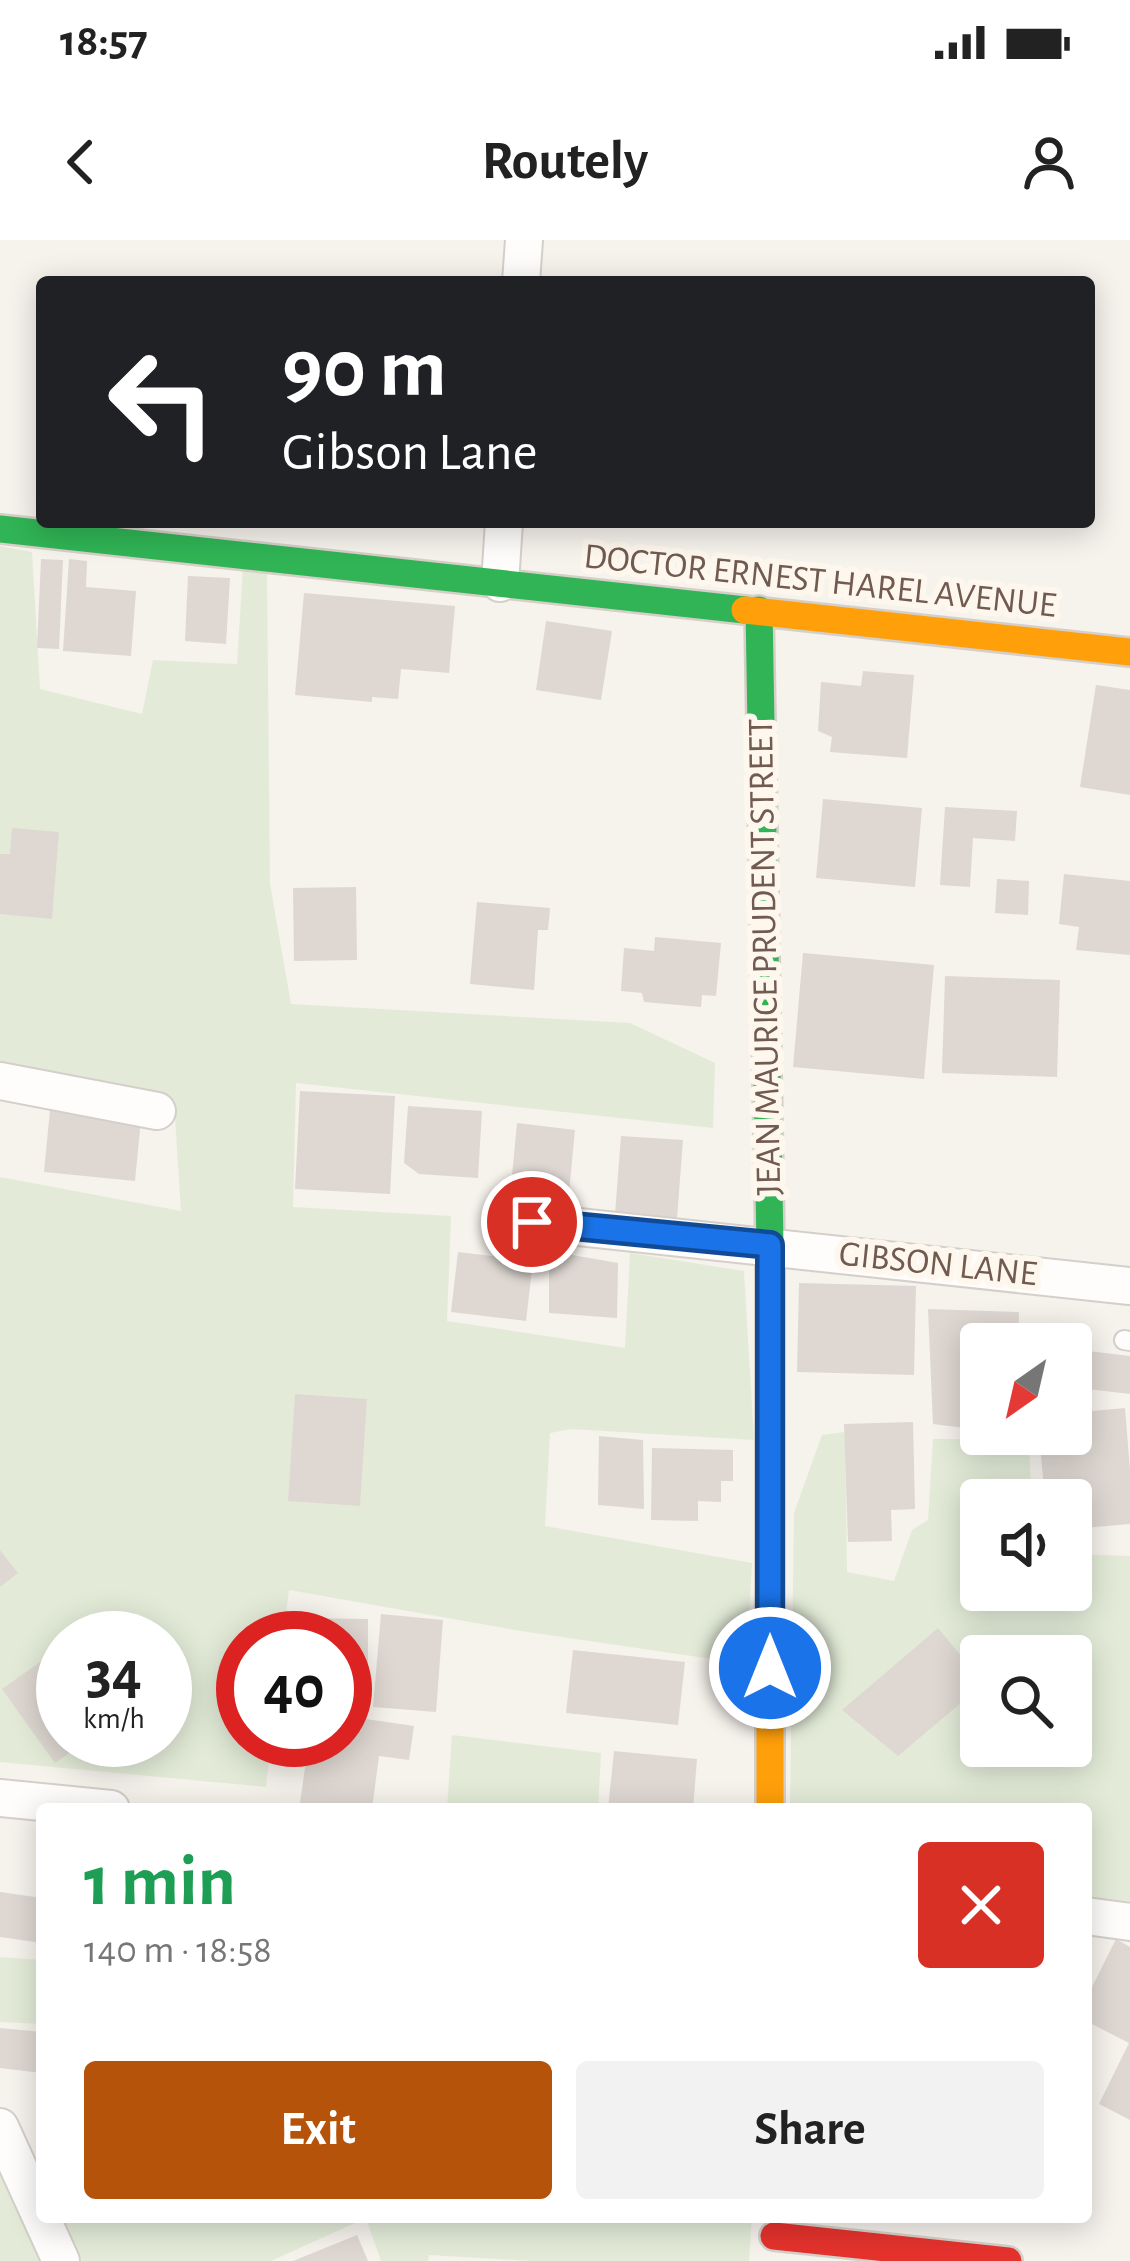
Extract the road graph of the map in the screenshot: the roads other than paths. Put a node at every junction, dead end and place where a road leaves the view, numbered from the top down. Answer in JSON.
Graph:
{"nodes":[{"id":1,"x":524,"y":240,"type":"edge"},
{"id":2,"x":521,"y":276,"type":"edge"},
{"id":3,"x":504,"y":528,"type":"edge"},
{"id":4,"x":0,"y":530,"type":"edge"},
{"id":5,"x":500,"y":583,"type":"junction"},
{"id":6,"x":759,"y":610,"type":"junction"},
{"id":7,"x":1130,"y":652,"type":"edge"},
{"id":8,"x":0,"y":1081,"type":"edge"},
{"id":9,"x":158,"y":1111,"type":"dead end"},
{"id":10,"x":532,"y":1222,"type":"dead end"},
{"id":11,"x":770,"y":1245,"type":"junction"},
{"id":12,"x":1130,"y":1286,"type":"edge"},
{"id":13,"x":0,"y":1798,"type":"edge"},
{"id":14,"x":50,"y":1803,"type":"edge"},
{"id":15,"x":770,"y":1803,"type":"edge"},
{"id":16,"x":1092,"y":1917,"type":"edge"},
{"id":17,"x":1130,"y":1922,"type":"edge"},
{"id":18,"x":0,"y":2127,"type":"edge"},
{"id":19,"x":36,"y":2206,"type":"edge"},
{"id":20,"x":44,"y":2223,"type":"edge"},
{"id":21,"x":774,"y":2238,"type":"edge"},
{"id":22,"x":61,"y":2261,"type":"edge"},
{"id":23,"x":1008,"y":2261,"type":"edge"}],
"edges":[{"from":1,"to":2,"type":"street"},
{"from":3,"to":5,"type":"street"},
{"from":4,"to":5,"type":"street","name":"DOCTOR ERNEST HAREL AVENUE"},
{"from":5,"to":6,"type":"street","name":"DOCTOR ERNEST HAREL AVENUE"},
{"from":6,"to":7,"type":"street","name":"DOCTOR ERNEST HAREL AVENUE"},
{"from":6,"to":11,"type":"street","name":"JEAN MAURICE PRUDENT STREET"},
{"from":8,"to":9,"type":"street"},
{"from":10,"to":11,"type":"street","name":"GIBSON LANE"},
{"from":11,"to":12,"type":"street","name":"GIBSON LANE"},
{"from":11,"to":15,"type":"street","name":"JEAN MAURICE PRUDENT STREET"},
{"from":13,"to":14,"type":"street"},
{"from":16,"to":17,"type":"street"},
{"from":18,"to":19,"type":"street"},
{"from":20,"to":22,"type":"street"},
{"from":21,"to":23,"type":"street"}]}
